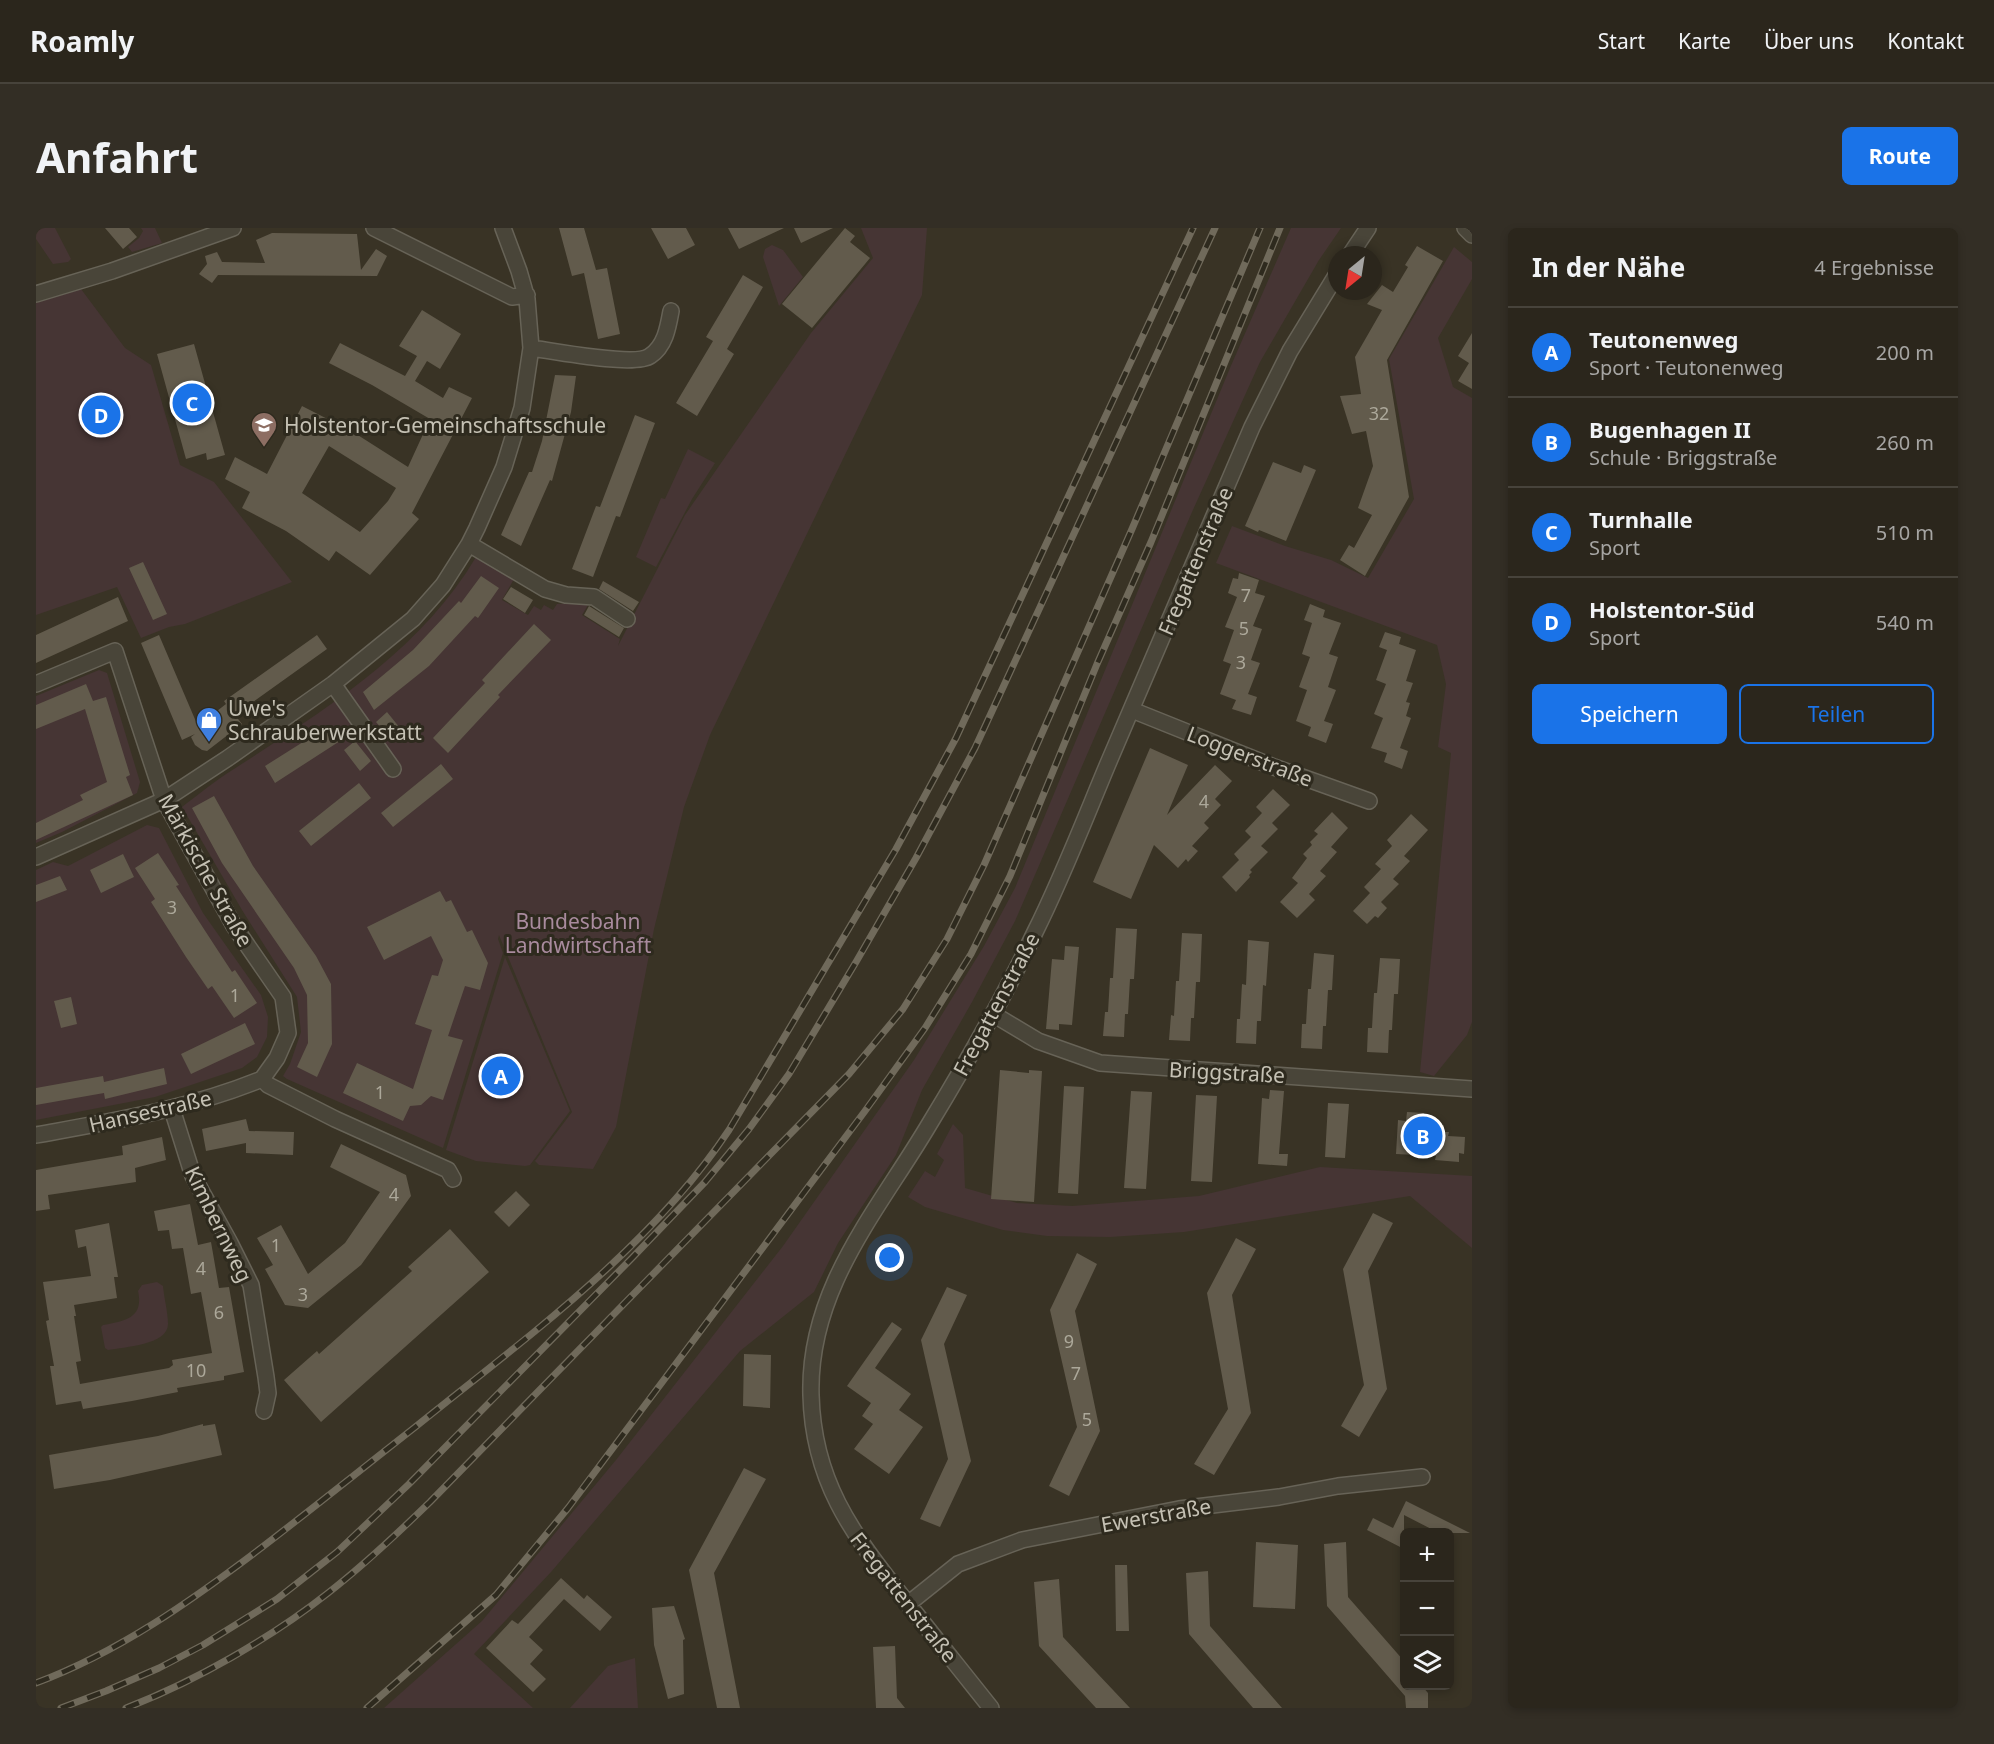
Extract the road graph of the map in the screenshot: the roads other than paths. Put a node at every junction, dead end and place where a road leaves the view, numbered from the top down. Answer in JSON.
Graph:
{"nodes":[{"id":1,"x":233,"y":228,"type":"edge"},
{"id":2,"x":374,"y":228,"type":"edge"},
{"id":3,"x":503,"y":228,"type":"edge"},
{"id":4,"x":1368,"y":228,"type":"edge"},
{"id":5,"x":1465,"y":228,"type":"edge"},
{"id":6,"x":1472,"y":235,"type":"edge"},
{"id":7,"x":1356,"y":246,"type":"edge"},
{"id":8,"x":1328,"y":289,"type":"edge"},
{"id":9,"x":36,"y":294,"type":"edge"},
{"id":10,"x":526,"y":295,"type":"junction"},
{"id":11,"x":671,"y":311,"type":"dead end"},
{"id":12,"x":531,"y":348,"type":"junction"},
{"id":13,"x":469,"y":544,"type":"junction"},
{"id":14,"x":627,"y":619,"type":"dead end"},
{"id":15,"x":36,"y":684,"type":"edge"},
{"id":16,"x":333,"y":684,"type":"junction"},
{"id":17,"x":1132,"y":710,"type":"junction"},
{"id":18,"x":393,"y":770,"type":"dead end"},
{"id":19,"x":164,"y":800,"type":"junction"},
{"id":20,"x":1369,"y":801,"type":"dead end"},
{"id":21,"x":36,"y":858,"type":"edge"},
{"id":22,"x":993,"y":1014,"type":"junction"},
{"id":23,"x":262,"y":1079,"type":"junction"},
{"id":24,"x":1472,"y":1089,"type":"edge"},
{"id":25,"x":172,"y":1109,"type":"junction"},
{"id":26,"x":36,"y":1135,"type":"edge"},
{"id":27,"x":453,"y":1179,"type":"dead end"},
{"id":28,"x":264,"y":1411,"type":"dead end"},
{"id":29,"x":1422,"y":1477,"type":"dead end"},
{"id":30,"x":908,"y":1604,"type":"junction"},
{"id":31,"x":991,"y":1708,"type":"edge"}],
"edges":[{"from":1,"to":9,"type":"street"},
{"from":2,"to":10,"type":"street"},
{"from":3,"to":10,"type":"street"},
{"from":4,"to":7,"type":"street"},
{"from":5,"to":6,"type":"street"},
{"from":8,"to":17,"type":"street","name":"Fregattenstraße"},
{"from":10,"to":12,"type":"street"},
{"from":11,"to":12,"type":"street"},
{"from":12,"to":13,"type":"street"},
{"from":13,"to":14,"type":"street"},
{"from":13,"to":16,"type":"street"},
{"from":15,"to":19,"type":"street","name":"Märkische Straße"},
{"from":16,"to":18,"type":"street"},
{"from":16,"to":19,"type":"street"},
{"from":17,"to":20,"type":"street","name":"Loggerstraße"},
{"from":17,"to":22,"type":"street","name":"Fregattenstraße"},
{"from":19,"to":21,"type":"street"},
{"from":19,"to":23,"type":"street","name":"Märkische Straße"},
{"from":22,"to":24,"type":"street","name":"Briggstraße"},
{"from":22,"to":30,"type":"street","name":"Fregattenstraße"},
{"from":23,"to":25,"type":"street","name":"Hansestraße"},
{"from":23,"to":27,"type":"street"},
{"from":25,"to":26,"type":"street","name":"Hansestraße"},
{"from":25,"to":28,"type":"street","name":"Kimbernweg"},
{"from":29,"to":30,"type":"street","name":"Ewerstraße"},
{"from":30,"to":31,"type":"street","name":"Fregattenstraße"}]}
